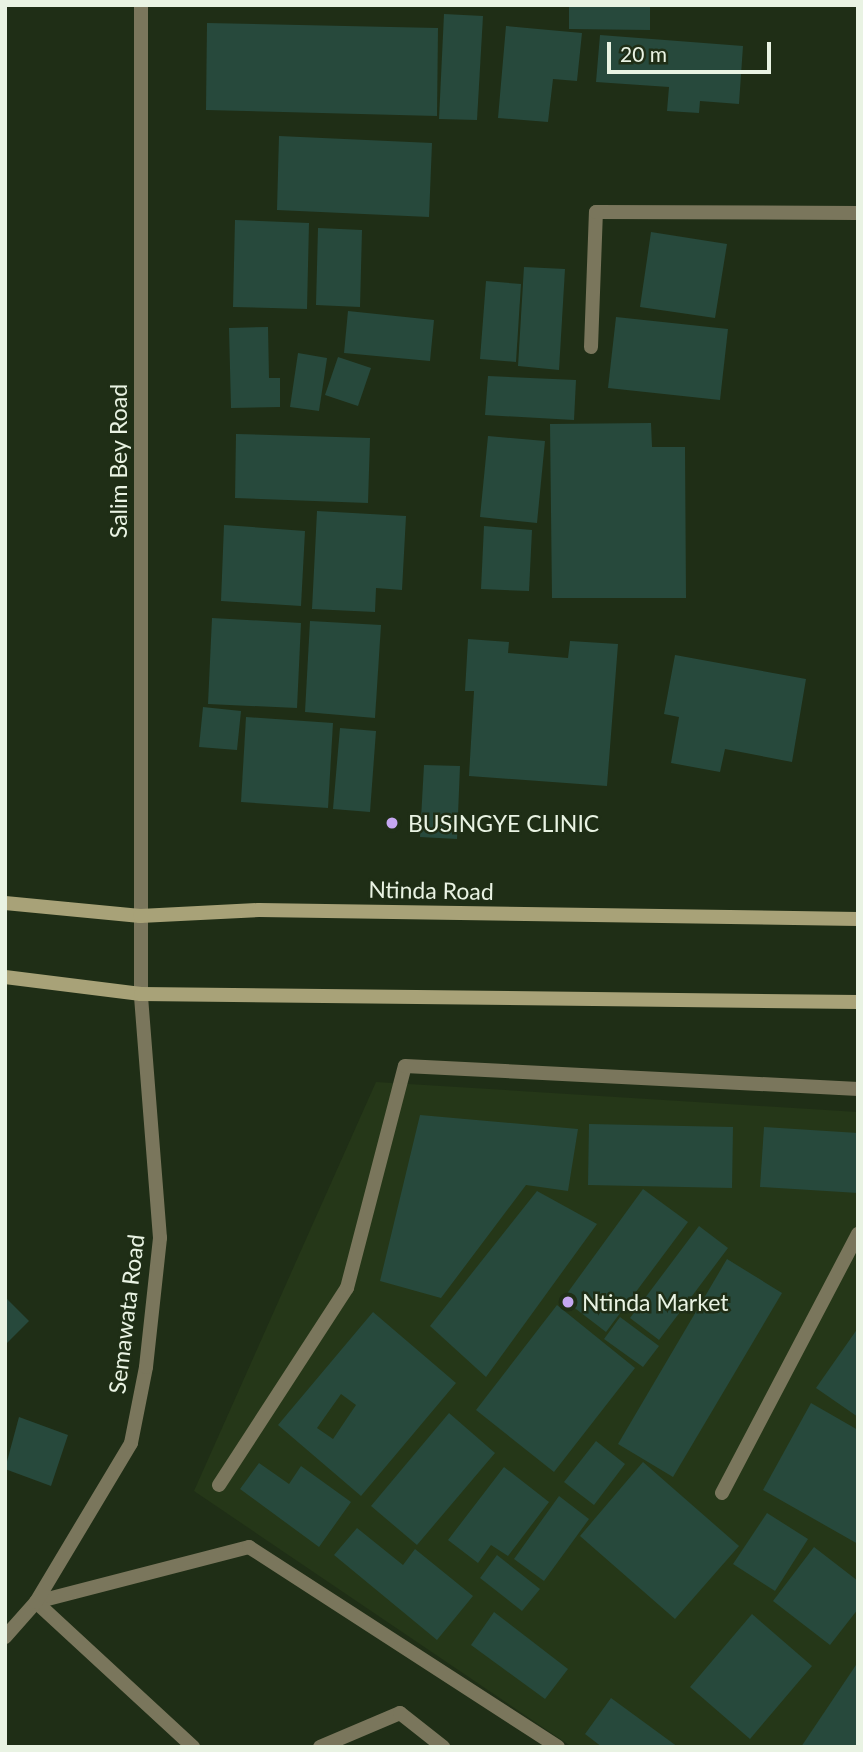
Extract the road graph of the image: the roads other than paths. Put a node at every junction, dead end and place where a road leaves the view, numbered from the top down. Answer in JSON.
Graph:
{"nodes":[{"id":1,"x":141,"y":5,"type":"edge"},
{"id":2,"x":858,"y":213,"type":"edge"},
{"id":3,"x":591,"y":347,"type":"dead end"},
{"id":4,"x":5,"y":903,"type":"edge"},
{"id":5,"x":140,"y":916,"type":"junction"},
{"id":6,"x":858,"y":919,"type":"edge"},
{"id":7,"x":5,"y":977,"type":"edge"},
{"id":8,"x":141,"y":994,"type":"junction"},
{"id":9,"x":858,"y":1002,"type":"edge"},
{"id":10,"x":858,"y":1089,"type":"edge"},
{"id":11,"x":858,"y":1234,"type":"edge"},
{"id":12,"x":219,"y":1485,"type":"dead end"},
{"id":13,"x":722,"y":1493,"type":"dead end"},
{"id":14,"x":36,"y":1602,"type":"junction"},
{"id":15,"x":5,"y":1637,"type":"edge"},
{"id":16,"x":193,"y":1747,"type":"edge"},
{"id":17,"x":320,"y":1747,"type":"edge"},
{"id":18,"x":443,"y":1747,"type":"edge"},
{"id":19,"x":558,"y":1747,"type":"edge"}],
"edges":[{"from":1,"to":5,"type":"street","name":"Salim Bey Road"},
{"from":2,"to":3,"type":"street"},
{"from":4,"to":5,"type":"main road","name":"Ntinda Road"},
{"from":5,"to":6,"type":"main road","name":"Ntinda Road"},
{"from":5,"to":8,"type":"street","name":"Semawata Road"},
{"from":7,"to":8,"type":"main road"},
{"from":8,"to":9,"type":"main road"},
{"from":8,"to":14,"type":"street","name":"Semawata Road"},
{"from":10,"to":12,"type":"street"},
{"from":11,"to":13,"type":"street"},
{"from":14,"to":15,"type":"street","name":"Semawata Road"},
{"from":14,"to":16,"type":"street"},
{"from":14,"to":19,"type":"street"},
{"from":17,"to":18,"type":"street"}]}
